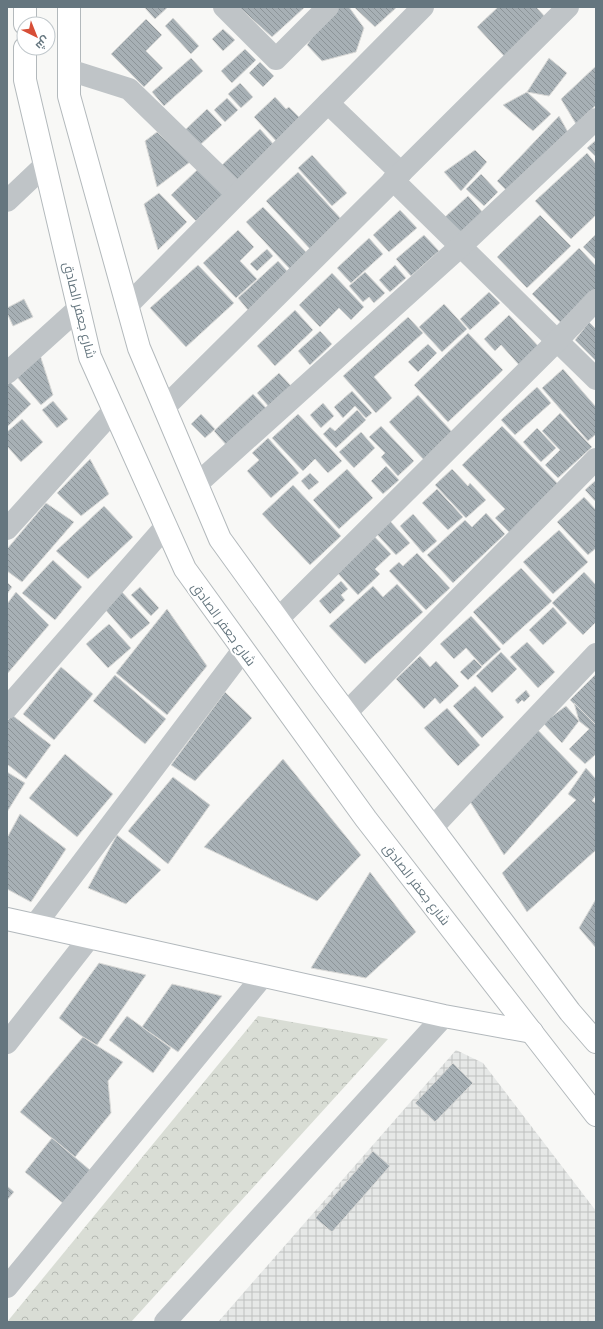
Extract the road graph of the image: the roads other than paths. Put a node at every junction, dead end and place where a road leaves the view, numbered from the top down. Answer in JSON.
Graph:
{"nodes":[{"id":1,"x":69,"y":7,"type":"edge"},
{"id":2,"x":224,"y":7,"type":"edge"},
{"id":3,"x":328,"y":7,"type":"edge"},
{"id":4,"x":423,"y":7,"type":"edge"},
{"id":5,"x":568,"y":7,"type":"edge"},
{"id":6,"x":25,"y":56,"type":"edge"},
{"id":7,"x":69,"y":70,"type":"junction"},
{"id":8,"x":328,"y":103,"type":"junction"},
{"id":9,"x":596,"y":119,"type":"edge"},
{"id":10,"x":45,"y":164,"type":"junction"},
{"id":11,"x":397,"y":177,"type":"junction"},
{"id":12,"x":237,"y":194,"type":"junction"},
{"id":13,"x":7,"y":201,"type":"edge"},
{"id":14,"x":461,"y":246,"type":"junction"},
{"id":15,"x":596,"y":300,"type":"edge"},
{"id":16,"x":127,"y":306,"type":"junction"},
{"id":17,"x":79,"y":308,"type":"junction"},
{"id":18,"x":557,"y":341,"type":"junction"},
{"id":19,"x":9,"y":367,"type":"edge"},
{"id":20,"x":596,"y":379,"type":"edge"},
{"id":21,"x":164,"y":408,"type":"junction"},
{"id":22,"x":114,"y":410,"type":"junction"},
{"id":23,"x":596,"y":459,"type":"edge"},
{"id":24,"x":197,"y":484,"type":"junction"},
{"id":25,"x":166,"y":526,"type":"junction"},
{"id":26,"x":7,"y":529,"type":"edge"},
{"id":27,"x":278,"y":619,"type":"junction"},
{"id":28,"x":243,"y":650,"type":"junction"},
{"id":29,"x":596,"y":654,"type":"edge"},
{"id":30,"x":7,"y":708,"type":"edge"},
{"id":31,"x":346,"y":713,"type":"junction"},
{"id":32,"x":432,"y":828,"type":"junction"},
{"id":33,"x":7,"y":919,"type":"edge"},
{"id":34,"x":35,"y":925,"type":"junction"},
{"id":35,"x":90,"y":937,"type":"junction"},
{"id":36,"x":263,"y":976,"type":"junction"},
{"id":37,"x":444,"y":1016,"type":"junction"},
{"id":38,"x":532,"y":1032,"type":"junction"},
{"id":39,"x":596,"y":1042,"type":"edge"},
{"id":40,"x":7,"y":1044,"type":"edge"},
{"id":41,"x":596,"y":1115,"type":"edge"},
{"id":42,"x":7,"y":1287,"type":"edge"},
{"id":43,"x":165,"y":1322,"type":"edge"}],
"edges":[{"from":1,"to":7,"type":"main road"},
{"from":2,"to":3,"type":"street"},
{"from":4,"to":8,"type":"street"},
{"from":5,"to":11,"type":"street"},
{"from":6,"to":10,"type":"main road","name":"شارع جعفر الصادق"},
{"from":7,"to":12,"type":"street"},
{"from":7,"to":16,"type":"main road"},
{"from":8,"to":11,"type":"street"},
{"from":8,"to":12,"type":"street"},
{"from":9,"to":14,"type":"street"},
{"from":10,"to":13,"type":"street"},
{"from":10,"to":17,"type":"main road","name":"شارع جعفر الصادق"},
{"from":11,"to":14,"type":"street"},
{"from":11,"to":21,"type":"street"},
{"from":12,"to":16,"type":"street"},
{"from":14,"to":18,"type":"street"},
{"from":14,"to":24,"type":"street"},
{"from":15,"to":18,"type":"street"},
{"from":16,"to":21,"type":"main road"},
{"from":17,"to":19,"type":"street"},
{"from":17,"to":22,"type":"main road","name":"شارع جعفر الصادق"},
{"from":18,"to":20,"type":"street"},
{"from":18,"to":27,"type":"street"},
{"from":21,"to":24,"type":"main road"},
{"from":22,"to":25,"type":"main road","name":"شارع جعفر الصادق"},
{"from":22,"to":26,"type":"street"},
{"from":23,"to":31,"type":"street"},
{"from":24,"to":27,"type":"main road"},
{"from":25,"to":28,"type":"main road","name":"شارع جعفر الصادق"},
{"from":25,"to":30,"type":"street"},
{"from":27,"to":31,"type":"main road"},
{"from":28,"to":34,"type":"street"},
{"from":28,"to":38,"type":"main road","name":"شارع جعفر الصادق"},
{"from":29,"to":32,"type":"street"},
{"from":31,"to":32,"type":"main road"},
{"from":32,"to":39,"type":"main road"},
{"from":33,"to":34,"type":"main road"},
{"from":34,"to":35,"type":"main road"},
{"from":35,"to":36,"type":"main road"},
{"from":35,"to":40,"type":"street"},
{"from":36,"to":37,"type":"main road"},
{"from":36,"to":42,"type":"street"},
{"from":37,"to":38,"type":"main road"},
{"from":37,"to":43,"type":"street"},
{"from":38,"to":41,"type":"main road","name":"شارع جعفر الصادق"}]}
